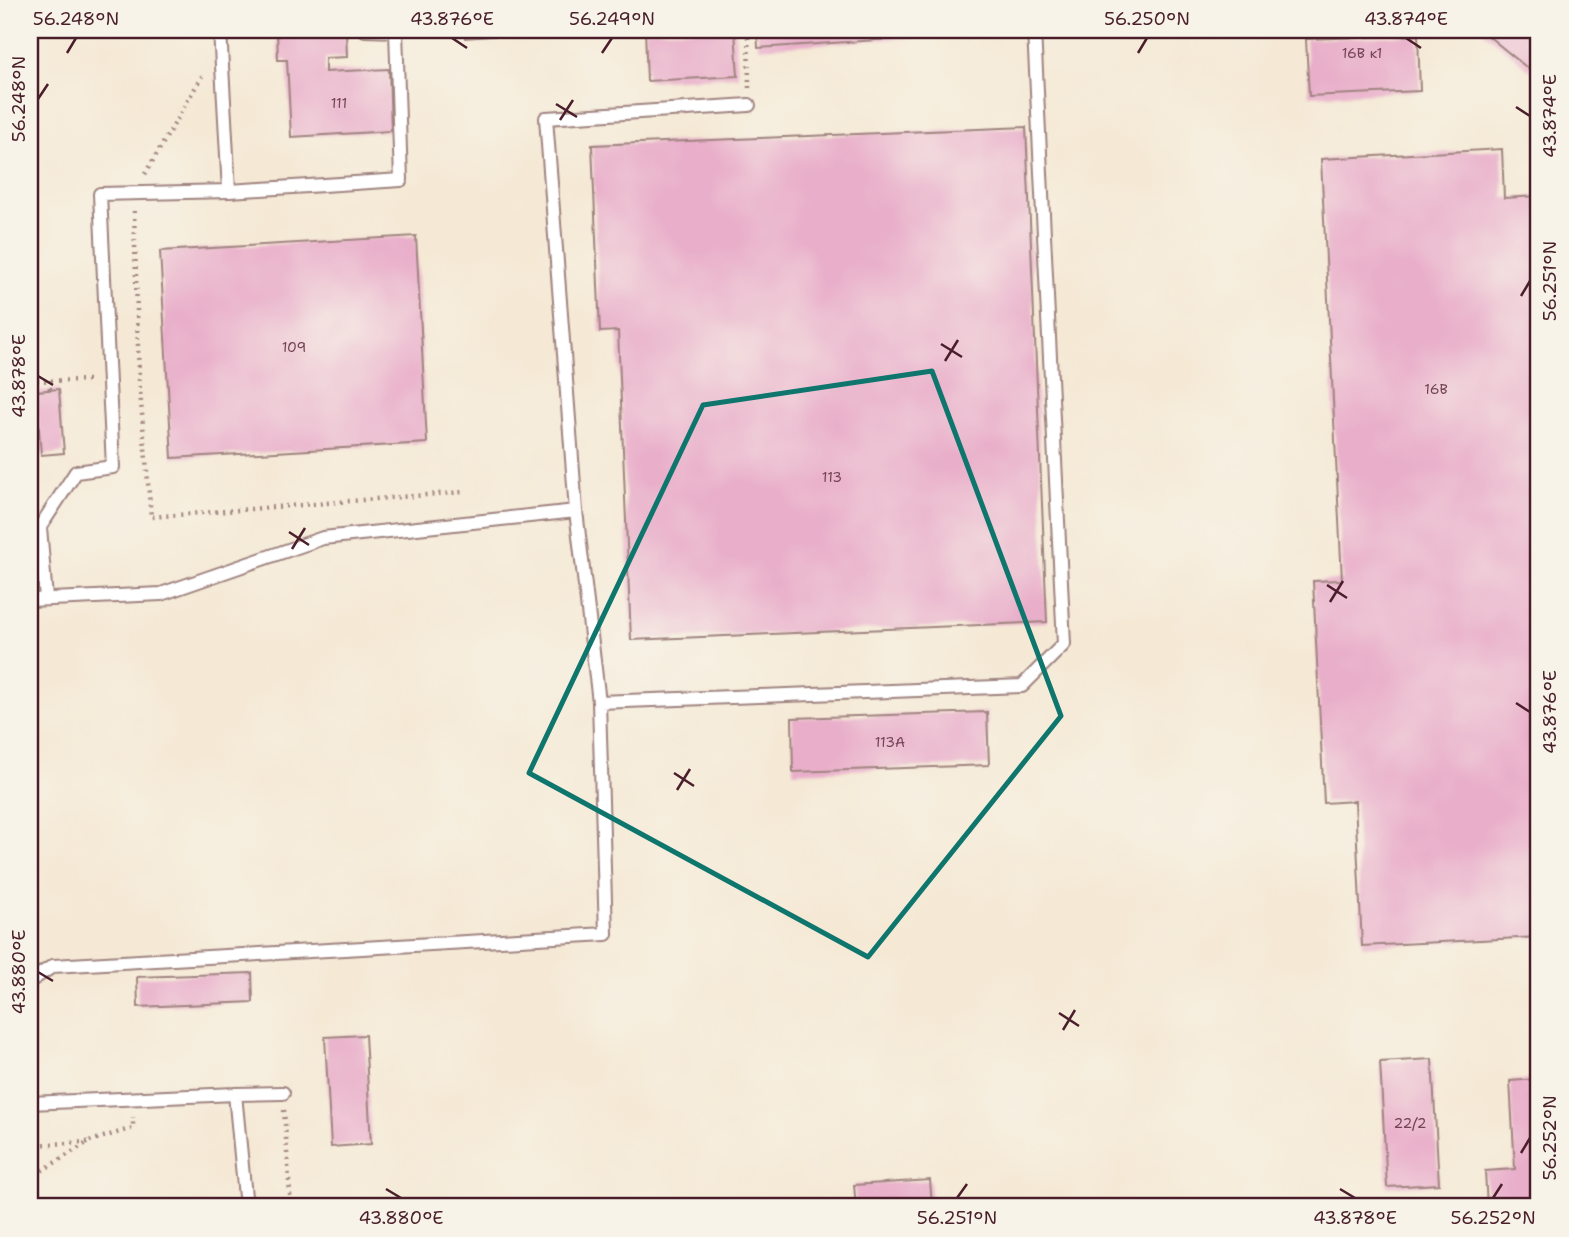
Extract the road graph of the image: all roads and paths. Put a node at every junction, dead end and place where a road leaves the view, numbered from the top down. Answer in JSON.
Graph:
{"nodes":[{"id":1,"x":219,"y":30,"type":"edge"},
{"id":2,"x":365,"y":30,"type":"edge"},
{"id":3,"x":748,"y":30,"type":"edge"},
{"id":4,"x":1034,"y":30,"type":"edge"},
{"id":5,"x":749,"y":105,"type":"joint"},
{"id":6,"x":229,"y":191,"type":"junction"},
{"id":7,"x":139,"y":379,"type":"dead end"},
{"id":8,"x":30,"y":381,"type":"edge"},
{"id":9,"x":50,"y":390,"type":"dead end"},
{"id":10,"x":463,"y":492,"type":"dead end"},
{"id":11,"x":576,"y":511,"type":"junction"},
{"id":12,"x":46,"y":599,"type":"junction"},
{"id":13,"x":30,"y":600,"type":"edge"},
{"id":14,"x":599,"y":702,"type":"junction"},
{"id":15,"x":30,"y":981,"type":"edge"},
{"id":16,"x":283,"y":1093,"type":"joint"},
{"id":17,"x":235,"y":1094,"type":"junction"},
{"id":18,"x":133,"y":1098,"type":"junction"},
{"id":19,"x":30,"y":1103,"type":"edge"},
{"id":20,"x":90,"y":1141,"type":"junction"},
{"id":21,"x":30,"y":1145,"type":"edge"},
{"id":22,"x":30,"y":1178,"type":"edge"},
{"id":23,"x":246,"y":1207,"type":"edge"},
{"id":24,"x":291,"y":1207,"type":"edge"}],
"edges":[{"from":1,"to":6,"type":"lane"},
{"from":2,"to":6,"type":"lane"},
{"from":3,"to":5,"type":"path"},
{"from":4,"to":14,"type":"lane"},
{"from":5,"to":11,"type":"lane"},
{"from":6,"to":12,"type":"lane"},
{"from":7,"to":10,"type":"path"},
{"from":8,"to":9,"type":"path"},
{"from":11,"to":12,"type":"lane"},
{"from":11,"to":14,"type":"lane"},
{"from":12,"to":13,"type":"lane"},
{"from":14,"to":15,"type":"lane"},
{"from":16,"to":17,"type":"lane"},
{"from":16,"to":24,"type":"path"},
{"from":17,"to":18,"type":"lane"},
{"from":17,"to":23,"type":"lane"},
{"from":18,"to":19,"type":"lane"},
{"from":18,"to":20,"type":"path"},
{"from":20,"to":21,"type":"path"},
{"from":20,"to":22,"type":"path"}]}
